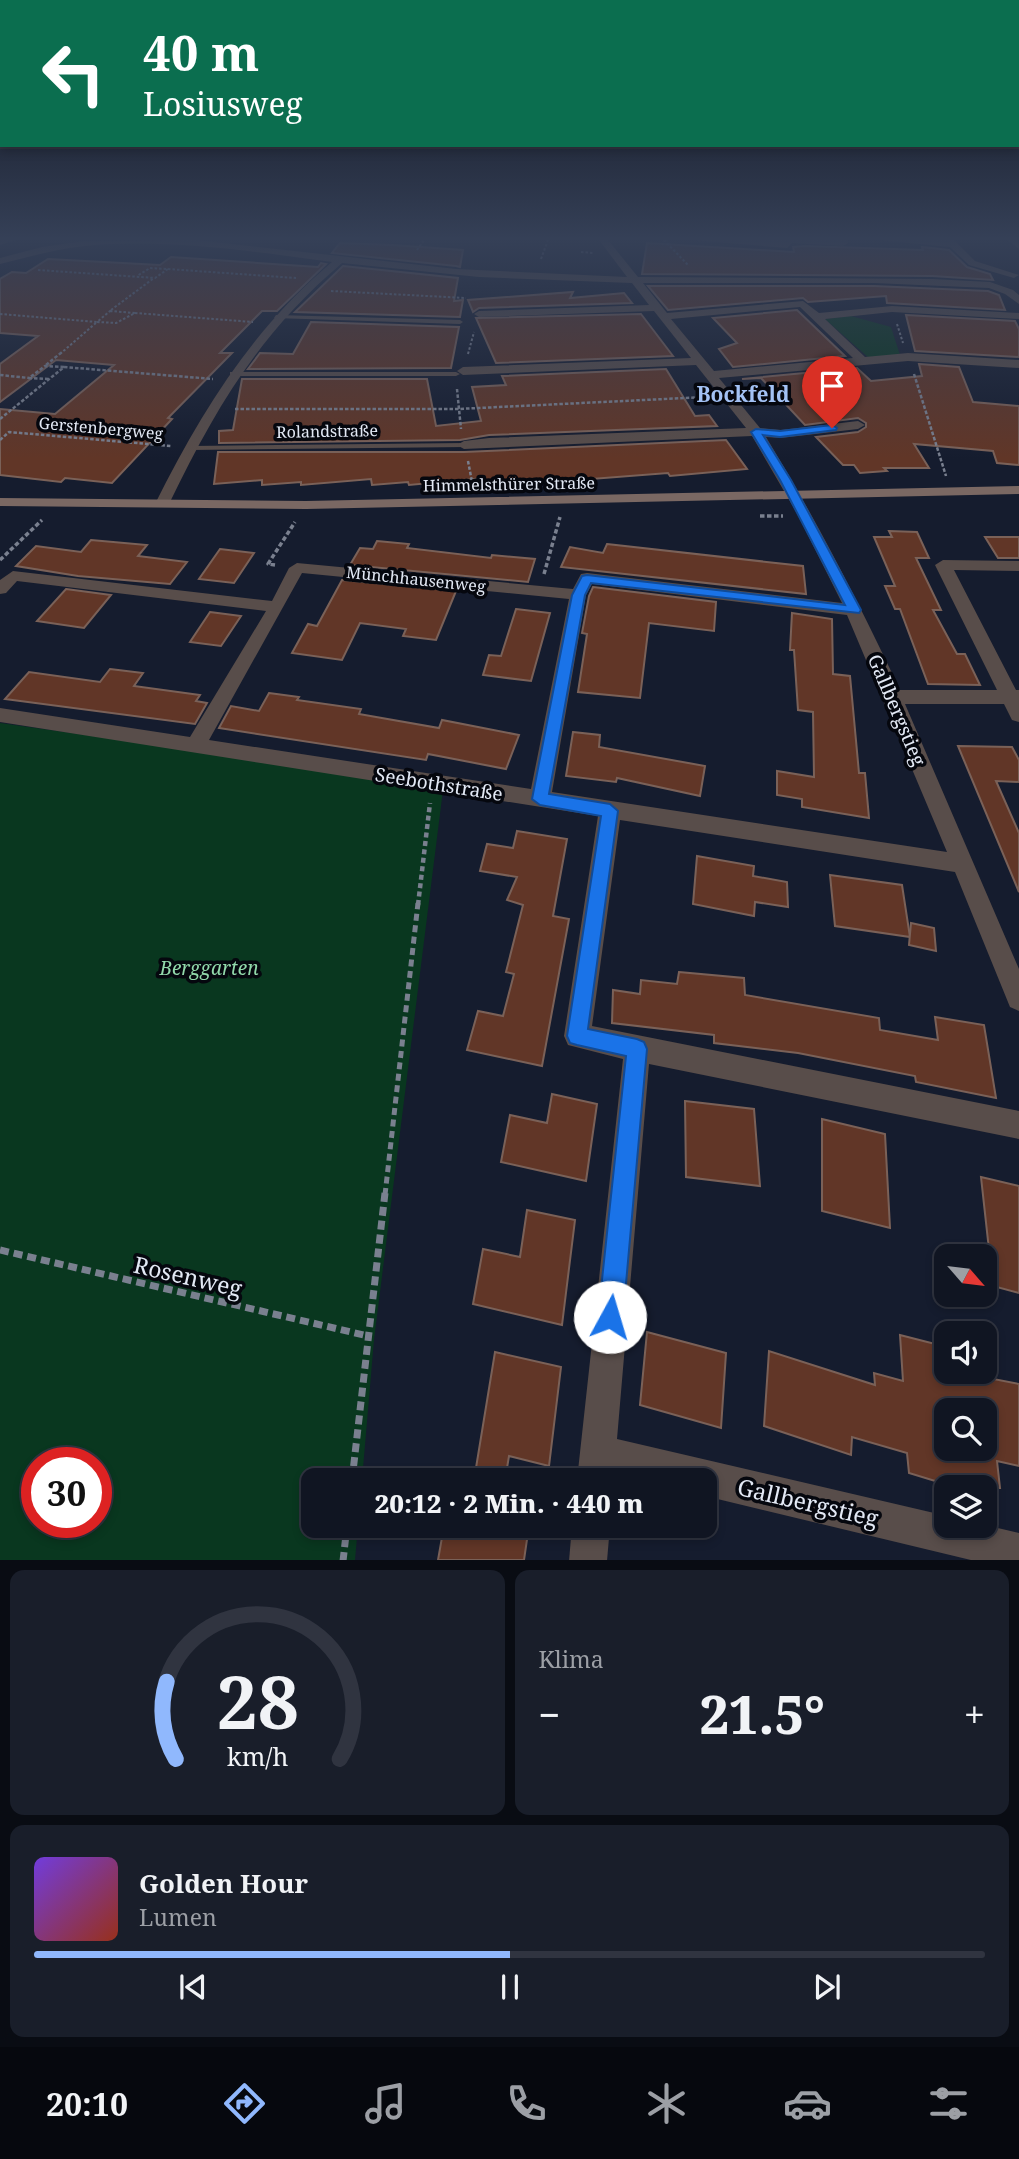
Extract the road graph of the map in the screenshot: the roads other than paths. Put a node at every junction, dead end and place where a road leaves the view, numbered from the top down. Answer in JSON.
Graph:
{"nodes":[{"id":1,"x":280,"y":313,"type":"edge"},
{"id":2,"x":589,"y":313,"type":"edge"},
{"id":3,"x":663,"y":313,"type":"edge"},
{"id":4,"x":812,"y":313,"type":"edge"},
{"id":5,"x":856,"y":313,"type":"edge"},
{"id":6,"x":961,"y":313,"type":"edge"},
{"id":7,"x":479,"y":314,"type":"dead end"},
{"id":8,"x":1019,"y":316,"type":"edge"},
{"id":9,"x":816,"y":317,"type":"junction"},
{"id":10,"x":273,"y":320,"type":"junction"},
{"id":11,"x":460,"y":323,"type":"dead end"},
{"id":12,"x":863,"y":362,"type":"junction"},
{"id":13,"x":1019,"y":364,"type":"edge"},
{"id":14,"x":706,"y":368,"type":"junction"},
{"id":15,"x":460,"y":373,"type":"joint"},
{"id":16,"x":231,"y":377,"type":"junction"},
{"id":17,"x":858,"y":425,"type":"dead end"},
{"id":18,"x":756,"y":432,"type":"junction"},
{"id":19,"x":464,"y":445,"type":"joint"},
{"id":20,"x":190,"y":448,"type":"junction"},
{"id":21,"x":1019,"y":490,"type":"edge"},
{"id":22,"x":795,"y":496,"type":"junction"},
{"id":23,"x":0,"y":502,"type":"edge"},
{"id":24,"x":162,"y":504,"type":"junction"},
{"id":25,"x":1019,"y":566,"type":"edge"},
{"id":26,"x":582,"y":587,"type":"junction"},
{"id":27,"x":0,"y":589,"type":"edge"},
{"id":28,"x":277,"y":607,"type":"junction"},
{"id":29,"x":854,"y":610,"type":"junction"},
{"id":30,"x":893,"y":697,"type":"junction"},
{"id":31,"x":1014,"y":697,"type":"edge"},
{"id":32,"x":0,"y":715,"type":"edge"},
{"id":33,"x":1019,"y":715,"type":"edge"},
{"id":34,"x":196,"y":745,"type":"junction"},
{"id":35,"x":540,"y":799,"type":"junction"},
{"id":36,"x":610,"y":811,"type":"junction"},
{"id":37,"x":961,"y":863,"type":"junction"},
{"id":38,"x":1019,"y":999,"type":"edge"},
{"id":39,"x":637,"y":1049,"type":"junction"},
{"id":40,"x":1019,"y":1125,"type":"edge"},
{"id":41,"x":596,"y":1466,"type":"edge"},
{"id":42,"x":590,"y":1538,"type":"edge"},
{"id":43,"x":1019,"y":1552,"type":"edge"},
{"id":44,"x":588,"y":1560,"type":"edge"}],
"edges":[{"from":1,"to":10,"type":"street"},
{"from":2,"to":7,"type":"street"},
{"from":3,"to":14,"type":"street","name":"Gallbergstieg"},
{"from":4,"to":9,"type":"street"},
{"from":5,"to":9,"type":"street"},
{"from":6,"to":8,"type":"street"},
{"from":9,"to":12,"type":"street"},
{"from":10,"to":11,"type":"lane"},
{"from":10,"to":16,"type":"street"},
{"from":12,"to":13,"type":"street"},
{"from":12,"to":14,"type":"street"},
{"from":14,"to":15,"type":"street"},
{"from":14,"to":18,"type":"street","name":"Gallbergstieg"},
{"from":15,"to":16,"type":"lane"},
{"from":16,"to":20,"type":"street"},
{"from":17,"to":18,"type":"street"},
{"from":18,"to":19,"type":"street"},
{"from":18,"to":22,"type":"street","name":"Gallbergstieg"},
{"from":19,"to":20,"type":"lane","name":"Rolandstraße"},
{"from":20,"to":24,"type":"street"},
{"from":21,"to":22,"type":"street","name":"Himmelsthürer Straße"},
{"from":22,"to":24,"type":"street","name":"Himmelsthürer Straße"},
{"from":22,"to":29,"type":"street","name":"Gallbergstieg"},
{"from":23,"to":24,"type":"street","name":"Himmelsthürer Straße"},
{"from":25,"to":31,"type":"street"},
{"from":26,"to":28,"type":"street","name":"Münchhausenweg"},
{"from":26,"to":29,"type":"street","name":"Münchhausenweg"},
{"from":26,"to":35,"type":"street"},
{"from":27,"to":28,"type":"street"},
{"from":28,"to":34,"type":"street"},
{"from":29,"to":30,"type":"street","name":"Gallbergstieg"},
{"from":30,"to":31,"type":"street"},
{"from":30,"to":37,"type":"street","name":"Gallbergstieg"},
{"from":31,"to":33,"type":"street"},
{"from":32,"to":34,"type":"street","name":"Seebothstraße"},
{"from":34,"to":35,"type":"street","name":"Seebothstraße"},
{"from":35,"to":36,"type":"street","name":"Seebothstraße"},
{"from":36,"to":37,"type":"street","name":"Seebothstraße"},
{"from":36,"to":39,"type":"street"},
{"from":37,"to":38,"type":"street","name":"Gallbergstieg"},
{"from":39,"to":40,"type":"street"},
{"from":39,"to":41,"type":"street"},
{"from":41,"to":43,"type":"street","name":"Gallbergstieg"},
{"from":42,"to":44,"type":"street"}]}
